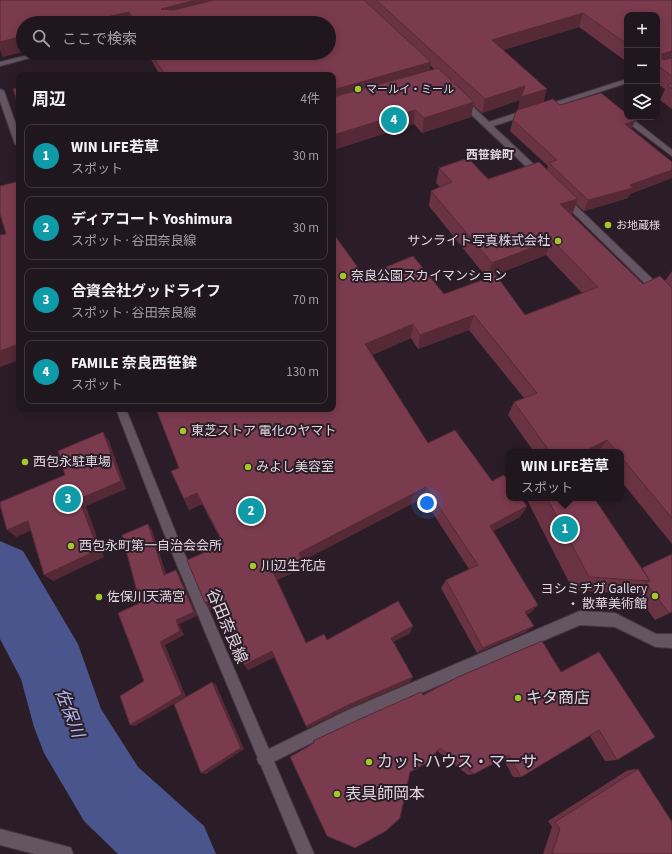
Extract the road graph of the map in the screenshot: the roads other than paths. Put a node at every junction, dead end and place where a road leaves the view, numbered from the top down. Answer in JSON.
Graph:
{"nodes":[{"id":1,"x":16,"y":60,"type":"edge"},
{"id":2,"x":0,"y":64,"type":"edge"},
{"id":3,"x":624,"y":82,"type":"edge"},
{"id":4,"x":0,"y":91,"type":"edge"},
{"id":5,"x":454,"y":93,"type":"edge"},
{"id":6,"x":618,"y":110,"type":"edge"},
{"id":7,"x":488,"y":125,"type":"junction"},
{"id":8,"x":16,"y":136,"type":"edge"},
{"id":9,"x":672,"y":154,"type":"edge"},
{"id":10,"x":545,"y":180,"type":"edge"},
{"id":11,"x":556,"y":191,"type":"edge"},
{"id":12,"x":672,"y":304,"type":"edge"},
{"id":13,"x":122,"y":412,"type":"edge"},
{"id":14,"x":672,"y":641,"type":"edge"},
{"id":15,"x":264,"y":759,"type":"junction"},
{"id":16,"x":0,"y":838,"type":"edge"},
{"id":17,"x":308,"y":852,"type":"edge"},
{"id":18,"x":65,"y":854,"type":"edge"}],
"edges":[{"from":1,"to":2,"type":"street"},
{"from":3,"to":7,"type":"street"},
{"from":4,"to":8,"type":"street"},
{"from":5,"to":7,"type":"street"},
{"from":6,"to":9,"type":"street"},
{"from":7,"to":10,"type":"street"},
{"from":11,"to":12,"type":"street"},
{"from":13,"to":15,"type":"street","name":"谷田奈良線"},
{"from":14,"to":15,"type":"street"},
{"from":15,"to":17,"type":"street","name":"谷田奈良線"},
{"from":16,"to":18,"type":"street"}]}
